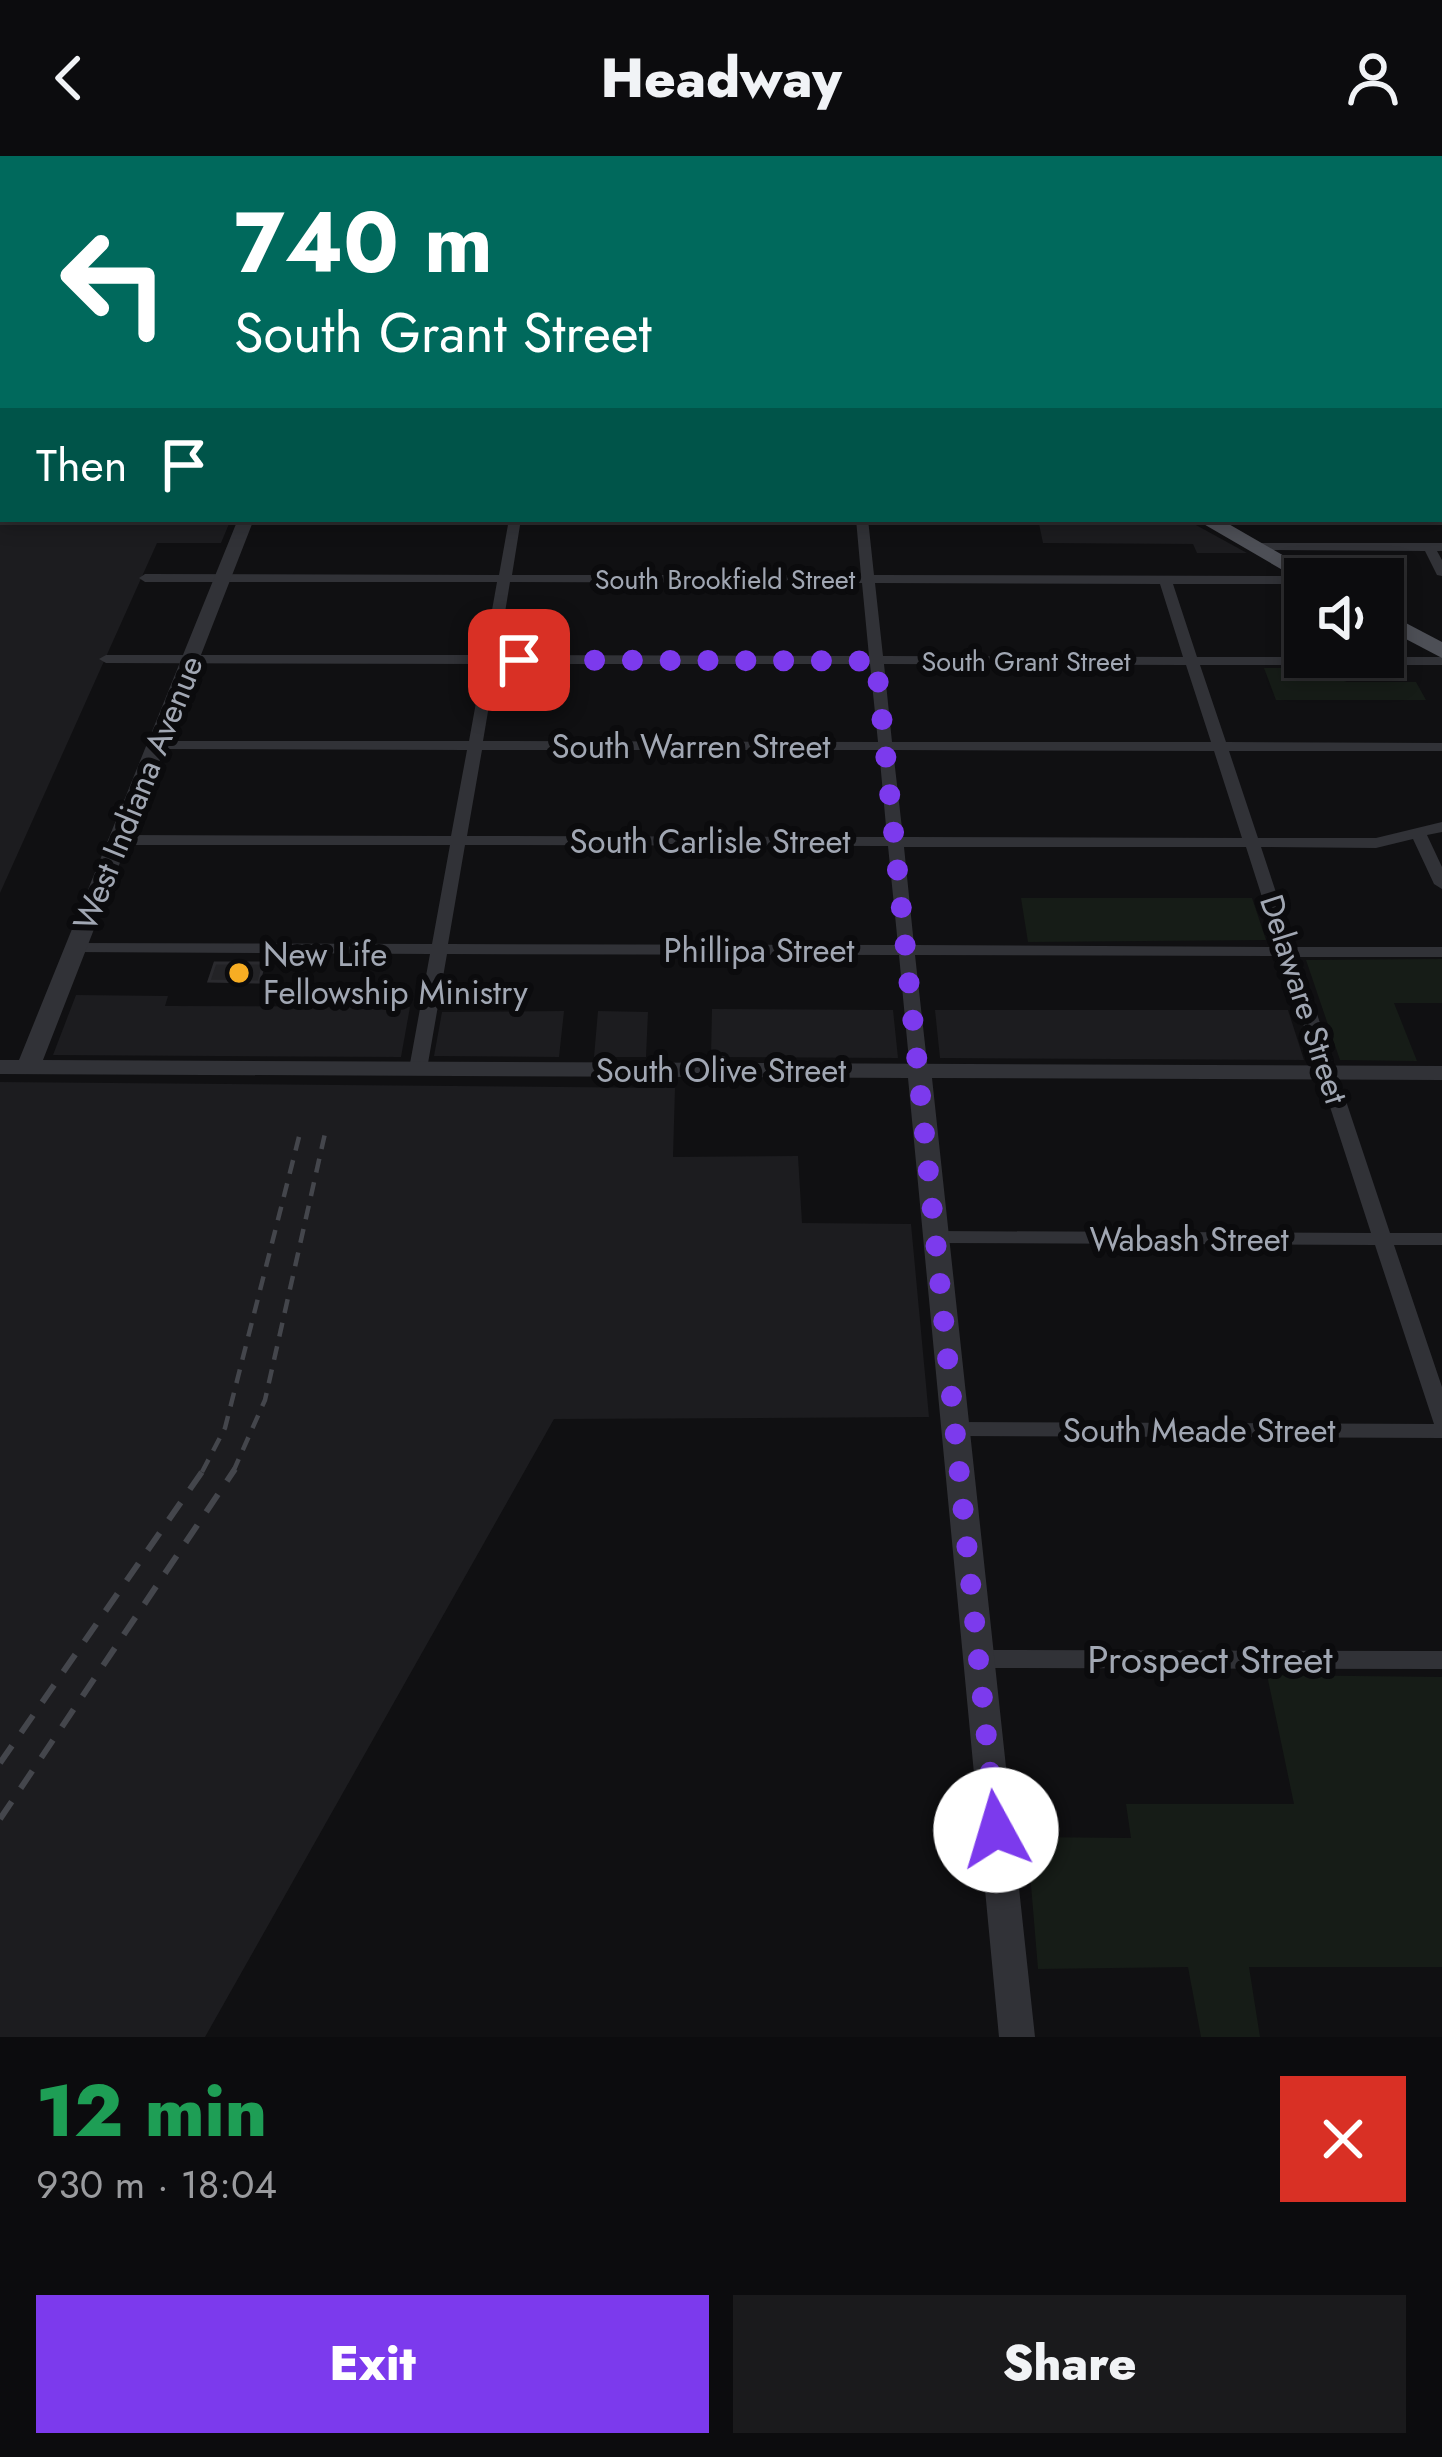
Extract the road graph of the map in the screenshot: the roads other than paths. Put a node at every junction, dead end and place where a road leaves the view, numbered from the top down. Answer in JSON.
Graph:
{"nodes":[{"id":1,"x":245,"y":522,"type":"edge"},
{"id":2,"x":514,"y":522,"type":"edge"},
{"id":3,"x":862,"y":522,"type":"edge"},
{"id":4,"x":1210,"y":522,"type":"edge"},
{"id":5,"x":1256,"y":547,"type":"junction"},
{"id":6,"x":1436,"y":547,"type":"edge"},
{"id":7,"x":1284,"y":564,"type":"edge"},
{"id":8,"x":1442,"y":572,"type":"edge"},
{"id":9,"x":145,"y":578,"type":"dead end"},
{"id":10,"x":222,"y":578,"type":"junction"},
{"id":11,"x":505,"y":579,"type":"junction"},
{"id":12,"x":869,"y":579,"type":"junction"},
{"id":13,"x":1284,"y":579,"type":"edge"},
{"id":14,"x":1165,"y":580,"type":"junction"},
{"id":15,"x":1404,"y":630,"type":"edge"},
{"id":16,"x":1442,"y":651,"type":"edge"},
{"id":17,"x":106,"y":659,"type":"dead end"},
{"id":18,"x":191,"y":660,"type":"junction"},
{"id":19,"x":489,"y":661,"type":"junction"},
{"id":20,"x":876,"y":661,"type":"junction"},
{"id":21,"x":1442,"y":661,"type":"edge"},
{"id":22,"x":1190,"y":662,"type":"junction"},
{"id":23,"x":157,"y":745,"type":"junction"},
{"id":24,"x":475,"y":746,"type":"junction"},
{"id":25,"x":885,"y":746,"type":"junction"},
{"id":26,"x":1221,"y":747,"type":"junction"},
{"id":27,"x":1442,"y":748,"type":"edge"},
{"id":28,"x":1442,"y":827,"type":"edge"},
{"id":29,"x":1419,"y":835,"type":"junction"},
{"id":30,"x":119,"y":840,"type":"junction"},
{"id":31,"x":457,"y":841,"type":"junction"},
{"id":32,"x":895,"y":842,"type":"junction"},
{"id":33,"x":1251,"y":842,"type":"junction"},
{"id":34,"x":1442,"y":884,"type":"edge"},
{"id":35,"x":76,"y":948,"type":"junction"},
{"id":36,"x":439,"y":949,"type":"junction"},
{"id":37,"x":906,"y":950,"type":"junction"},
{"id":38,"x":1289,"y":951,"type":"junction"},
{"id":39,"x":1442,"y":952,"type":"edge"},
{"id":40,"x":0,"y":1067,"type":"edge"},
{"id":41,"x":28,"y":1067,"type":"junction"},
{"id":42,"x":418,"y":1070,"type":"junction"},
{"id":43,"x":919,"y":1071,"type":"junction"},
{"id":44,"x":1329,"y":1072,"type":"junction"},
{"id":45,"x":1442,"y":1073,"type":"edge"},
{"id":46,"x":936,"y":1237,"type":"junction"},
{"id":47,"x":1383,"y":1239,"type":"junction"},
{"id":48,"x":1442,"y":1239,"type":"edge"},
{"id":49,"x":1442,"y":1419,"type":"edge"},
{"id":50,"x":956,"y":1429,"type":"junction"},
{"id":51,"x":1442,"y":1431,"type":"edge"},
{"id":52,"x":979,"y":1659,"type":"junction"},
{"id":53,"x":1442,"y":1660,"type":"edge"},
{"id":54,"x":1018,"y":2037,"type":"edge"}],
"edges":[{"from":1,"to":10,"type":"street","name":"West Indiana Avenue"},
{"from":2,"to":11,"type":"street"},
{"from":3,"to":12,"type":"street"},
{"from":4,"to":5,"type":"main road"},
{"from":5,"to":6,"type":"street"},
{"from":5,"to":7,"type":"main road"},
{"from":6,"to":8,"type":"street"},
{"from":9,"to":10,"type":"street","name":"South Brookfield Street"},
{"from":10,"to":11,"type":"street","name":"South Brookfield Street"},
{"from":10,"to":18,"type":"street","name":"West Indiana Avenue"},
{"from":11,"to":12,"type":"street","name":"South Brookfield Street"},
{"from":11,"to":19,"type":"street"},
{"from":12,"to":14,"type":"street","name":"South Brookfield Street"},
{"from":12,"to":20,"type":"street"},
{"from":13,"to":14,"type":"street","name":"South Brookfield Street"},
{"from":14,"to":22,"type":"street","name":"Delaware Street"},
{"from":15,"to":16,"type":"main road"},
{"from":17,"to":18,"type":"street","name":"South Grant Street"},
{"from":18,"to":19,"type":"street","name":"South Grant Street"},
{"from":18,"to":23,"type":"street","name":"West Indiana Avenue"},
{"from":19,"to":20,"type":"street","name":"South Grant Street"},
{"from":19,"to":24,"type":"street"},
{"from":20,"to":22,"type":"street","name":"South Grant Street"},
{"from":20,"to":25,"type":"street"},
{"from":21,"to":22,"type":"street","name":"South Grant Street"},
{"from":22,"to":26,"type":"street","name":"Delaware Street"},
{"from":23,"to":24,"type":"street","name":"South Warren Street"},
{"from":23,"to":30,"type":"street","name":"West Indiana Avenue"},
{"from":24,"to":25,"type":"street","name":"South Warren Street"},
{"from":24,"to":31,"type":"street"},
{"from":25,"to":26,"type":"street","name":"South Warren Street"},
{"from":25,"to":32,"type":"street"},
{"from":26,"to":27,"type":"street","name":"South Warren Street"},
{"from":26,"to":33,"type":"street","name":"Delaware Street"},
{"from":28,"to":29,"type":"street","name":"South Carlisle Street"},
{"from":29,"to":33,"type":"street","name":"South Carlisle Street"},
{"from":29,"to":34,"type":"street"},
{"from":30,"to":31,"type":"street","name":"South Carlisle Street"},
{"from":30,"to":35,"type":"street","name":"West Indiana Avenue"},
{"from":31,"to":32,"type":"street","name":"South Carlisle Street"},
{"from":31,"to":36,"type":"street"},
{"from":32,"to":33,"type":"street","name":"South Carlisle Street"},
{"from":32,"to":37,"type":"street"},
{"from":33,"to":38,"type":"street","name":"Delaware Street"},
{"from":35,"to":36,"type":"street","name":"Phillipa Street"},
{"from":35,"to":41,"type":"street","name":"West Indiana Avenue"},
{"from":36,"to":37,"type":"street","name":"Phillipa Street"},
{"from":36,"to":42,"type":"street"},
{"from":37,"to":38,"type":"street","name":"Phillipa Street"},
{"from":37,"to":43,"type":"street"},
{"from":38,"to":39,"type":"street","name":"Phillipa Street"},
{"from":38,"to":44,"type":"street","name":"Delaware Street"},
{"from":40,"to":41,"type":"street","name":"South Olive Street"},
{"from":41,"to":42,"type":"street","name":"South Olive Street"},
{"from":42,"to":43,"type":"street","name":"South Olive Street"},
{"from":43,"to":44,"type":"street","name":"South Olive Street"},
{"from":43,"to":46,"type":"street"},
{"from":44,"to":45,"type":"street","name":"South Olive Street"},
{"from":44,"to":47,"type":"street","name":"Delaware Street"},
{"from":46,"to":47,"type":"street","name":"Wabash Street"},
{"from":46,"to":50,"type":"street"},
{"from":47,"to":48,"type":"street","name":"Wabash Street"},
{"from":47,"to":49,"type":"street","name":"Delaware Street"},
{"from":50,"to":51,"type":"street","name":"South Meade Street"},
{"from":50,"to":52,"type":"street"},
{"from":52,"to":53,"type":"street","name":"Prospect Street"},
{"from":52,"to":54,"type":"street"}]}
